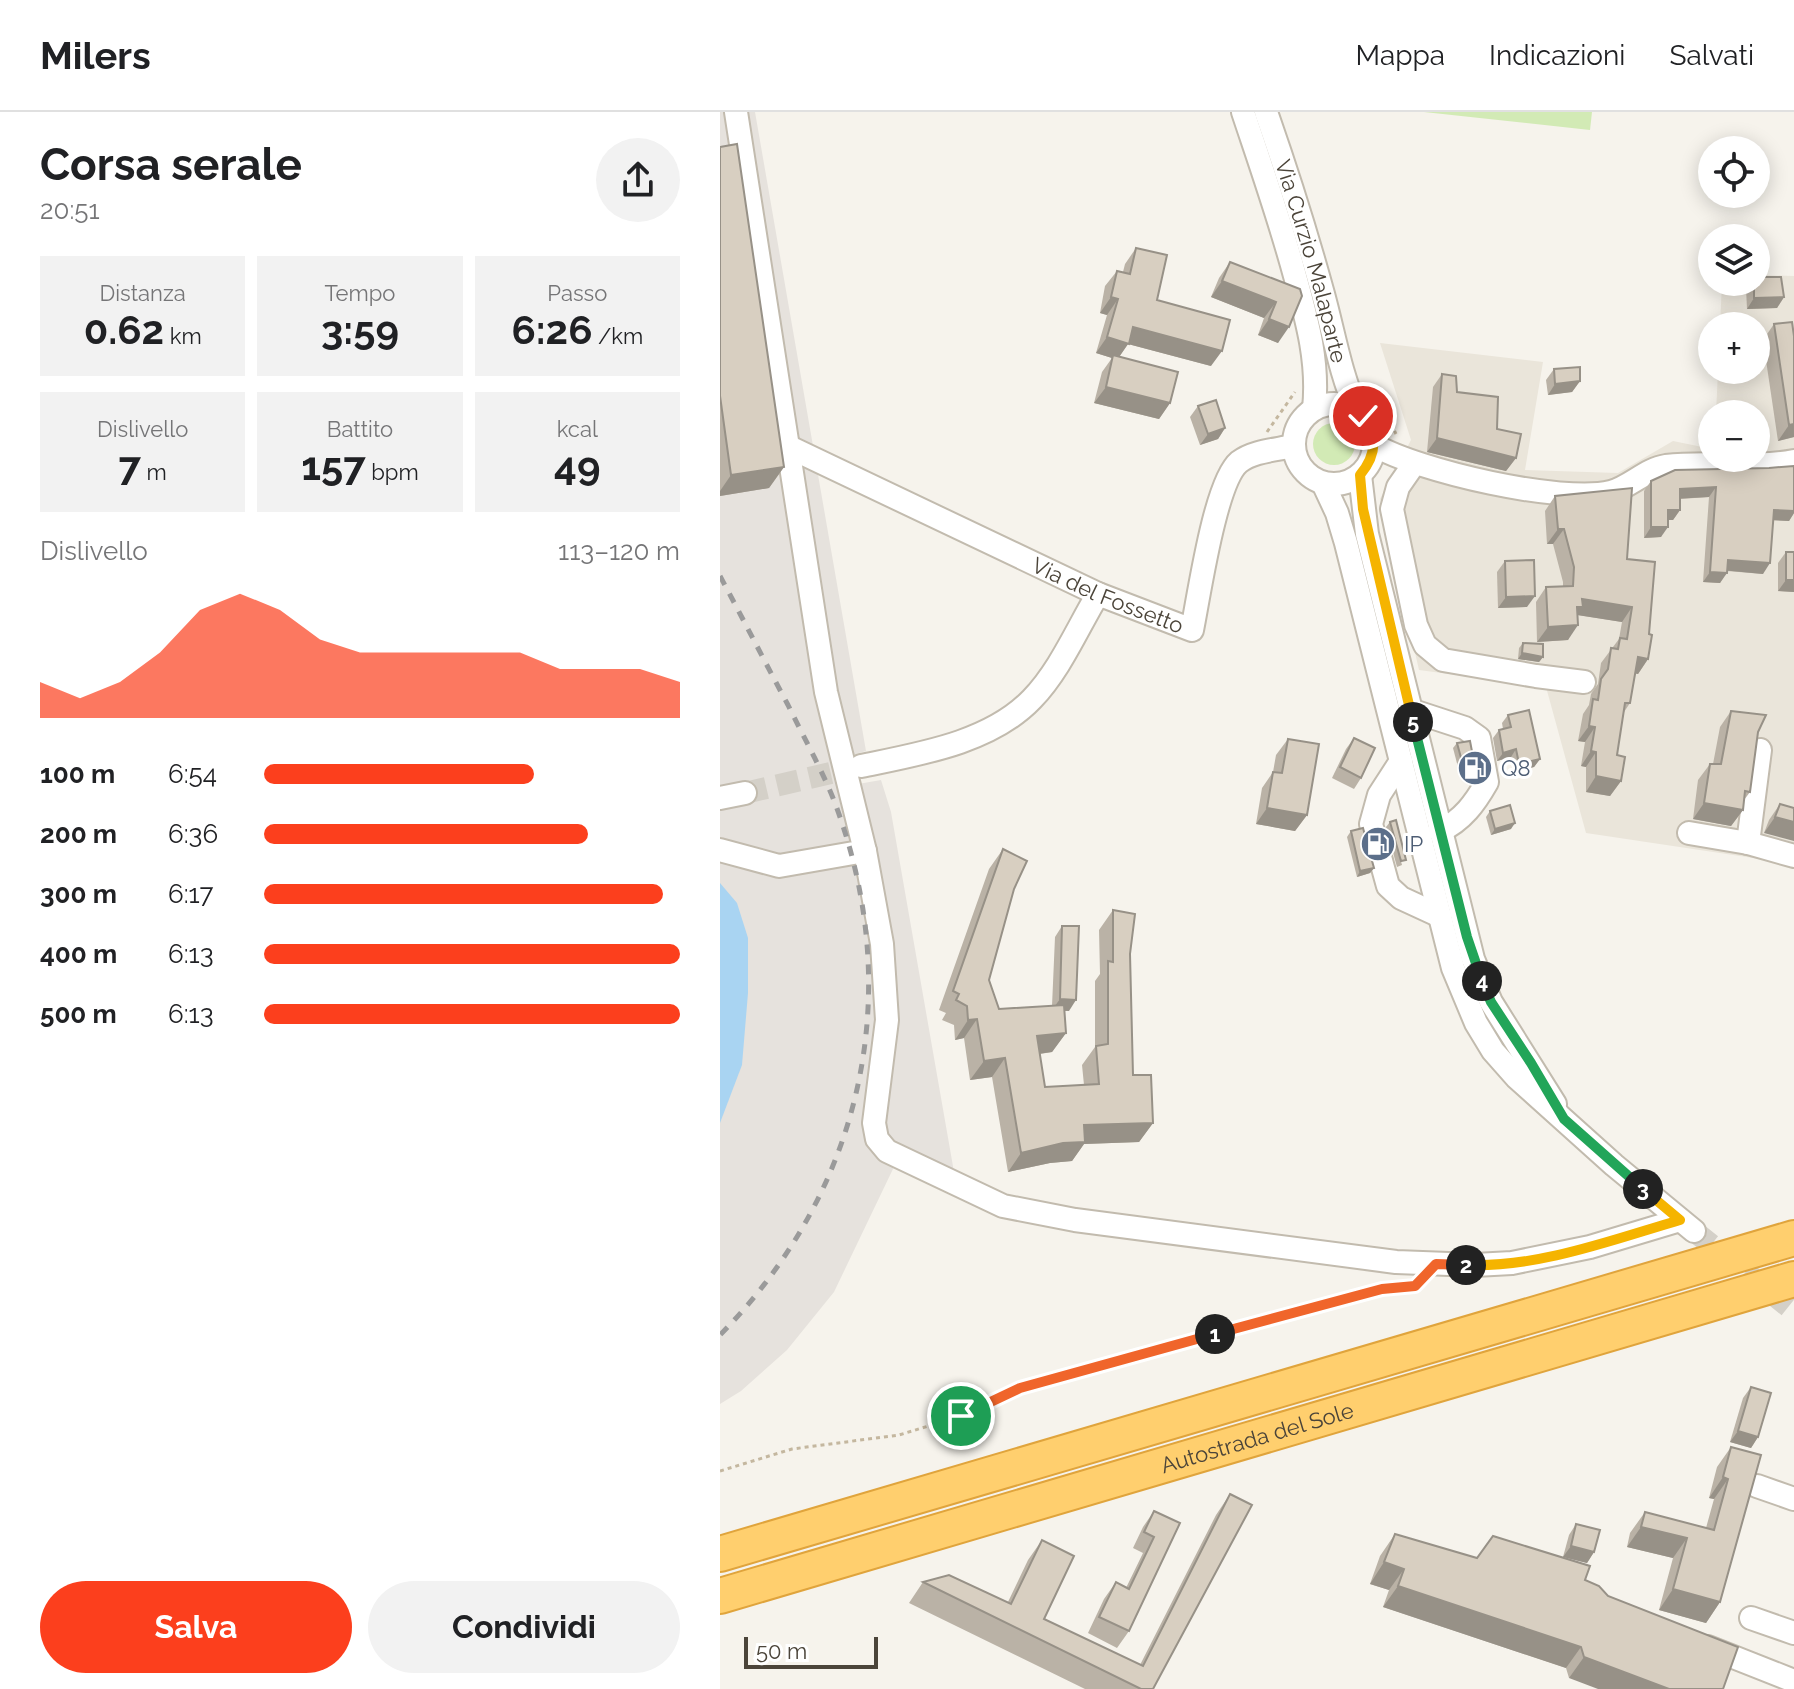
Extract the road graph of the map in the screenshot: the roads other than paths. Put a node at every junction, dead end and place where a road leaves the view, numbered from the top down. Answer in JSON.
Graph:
{"nodes":[{"id":1,"x":736,"y":112,"type":"edge"},
{"id":2,"x":1243,"y":112,"type":"edge"},
{"id":3,"x":1266,"y":112,"type":"edge"},
{"id":4,"x":1364,"y":402,"type":"junction"},
{"id":5,"x":1314,"y":409,"type":"junction"},
{"id":6,"x":1374,"y":445,"type":"junction"},
{"id":7,"x":787,"y":446,"type":"junction"},
{"id":8,"x":1293,"y":446,"type":"junction"},
{"id":9,"x":1794,"y":461,"type":"edge"},
{"id":10,"x":1414,"y":464,"type":"junction"},
{"id":11,"x":1360,"y":475,"type":"junction"},
{"id":12,"x":1323,"y":483,"type":"junction"},
{"id":13,"x":1098,"y":594,"type":"junction"},
{"id":14,"x":1584,"y":682,"type":"dead end"},
{"id":15,"x":1410,"y":710,"type":"junction"},
{"id":16,"x":1760,"y":750,"type":"edge"},
{"id":17,"x":1401,"y":761,"type":"junction"},
{"id":18,"x":861,"y":766,"type":"tunnel mouth"},
{"id":19,"x":745,"y":793,"type":"tunnel mouth"},
{"id":20,"x":720,"y":798,"type":"edge"},
{"id":21,"x":1440,"y":831,"type":"junction"},
{"id":22,"x":1689,"y":833,"type":"dead end"},
{"id":23,"x":1748,"y":843,"type":"junction"},
{"id":24,"x":720,"y":850,"type":"edge"},
{"id":25,"x":865,"y":851,"type":"junction"},
{"id":26,"x":1794,"y":856,"type":"edge"},
{"id":27,"x":1440,"y":916,"type":"junction"},
{"id":28,"x":1564,"y":1119,"type":"junction"},
{"id":29,"x":1794,"y":1238,"type":"edge"},
{"id":30,"x":1794,"y":1279,"type":"edge"},
{"id":31,"x":1757,"y":1486,"type":"edge"},
{"id":32,"x":1794,"y":1499,"type":"edge"},
{"id":33,"x":720,"y":1554,"type":"edge"},
{"id":34,"x":720,"y":1596,"type":"edge"},
{"id":35,"x":1751,"y":1618,"type":"dead end"},
{"id":36,"x":1794,"y":1633,"type":"edge"},
{"id":37,"x":1682,"y":1637,"type":"edge"},
{"id":38,"x":1794,"y":1681,"type":"edge"}],
"edges":[{"from":1,"to":7,"type":"street"},
{"from":2,"to":5,"type":"street","name":"Via Curzio Malaparte"},
{"from":3,"to":4,"type":"street","name":"Via Curzio Malaparte"},
{"from":4,"to":5,"type":"street"},
{"from":4,"to":6,"type":"street","name":"Via Curzio Malaparte"},
{"from":5,"to":8,"type":"street","name":"Via Curzio Malaparte"},
{"from":6,"to":10,"type":"street"},
{"from":6,"to":11,"type":"street"},
{"from":7,"to":13,"type":"street","name":"Via del Fossetto"},
{"from":7,"to":25,"type":"street"},
{"from":8,"to":12,"type":"street"},
{"from":8,"to":13,"type":"street","name":"Via del Fossetto"},
{"from":9,"to":10,"type":"street"},
{"from":10,"to":14,"type":"street"},
{"from":11,"to":12,"type":"street"},
{"from":11,"to":15,"type":"street"},
{"from":12,"to":17,"type":"street"},
{"from":13,"to":18,"type":"street"},
{"from":15,"to":21,"type":"street"},
{"from":15,"to":21,"type":"street"},
{"from":16,"to":23,"type":"street"},
{"from":17,"to":27,"type":"street"},
{"from":17,"to":27,"type":"street"},
{"from":19,"to":20,"type":"street"},
{"from":21,"to":28,"type":"street"},
{"from":22,"to":23,"type":"street"},
{"from":23,"to":26,"type":"street"},
{"from":24,"to":25,"type":"street"},
{"from":25,"to":28,"type":"street"},
{"from":27,"to":28,"type":"street"},
{"from":29,"to":33,"type":"highway","name":"Autostrada del Sole"},
{"from":30,"to":34,"type":"highway","name":"Autostrada del Sole"},
{"from":31,"to":32,"type":"street"},
{"from":35,"to":36,"type":"street"},
{"from":37,"to":38,"type":"street"}]}
